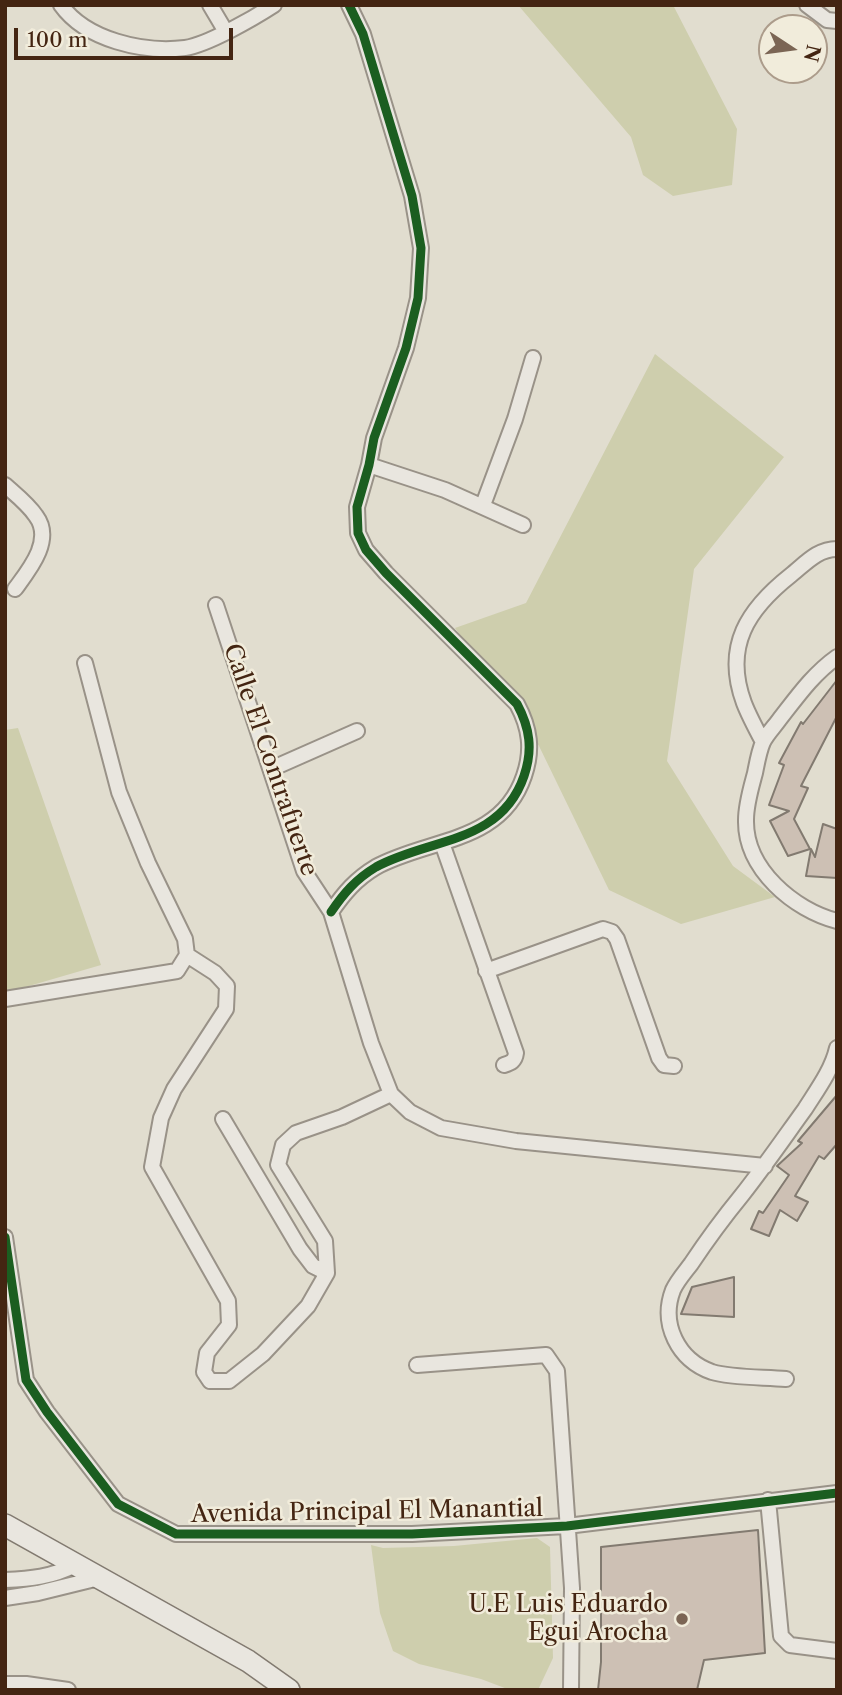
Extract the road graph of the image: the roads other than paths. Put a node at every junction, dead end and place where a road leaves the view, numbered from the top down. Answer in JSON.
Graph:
{"nodes":[{"id":1,"x":61,"y":5,"type":"edge"},
{"id":2,"x":210,"y":5,"type":"edge"},
{"id":3,"x":274,"y":5,"type":"edge"},
{"id":4,"x":349,"y":5,"type":"edge"},
{"id":5,"x":807,"y":5,"type":"edge"},
{"id":6,"x":837,"y":21,"type":"edge"},
{"id":7,"x":226,"y":32,"type":"junction"},
{"id":8,"x":533,"y":358,"type":"dead end"},
{"id":9,"x":369,"y":464,"type":"junction"},
{"id":10,"x":5,"y":485,"type":"edge"},
{"id":11,"x":483,"y":505,"type":"junction"},
{"id":12,"x":523,"y":525,"type":"dead end"},
{"id":13,"x":837,"y":549,"type":"edge"},
{"id":14,"x":15,"y":589,"type":"dead end"},
{"id":15,"x":216,"y":605,"type":"dead end"},
{"id":16,"x":837,"y":657,"type":"edge"},
{"id":17,"x":85,"y":663,"type":"dead end"},
{"id":18,"x":357,"y":731,"type":"dead end"},
{"id":19,"x":763,"y":742,"type":"junction"},
{"id":20,"x":271,"y":769,"type":"junction"},
{"id":21,"x":442,"y":844,"type":"junction"},
{"id":22,"x":331,"y":912,"type":"junction"},
{"id":23,"x":837,"y":921,"type":"edge"},
{"id":24,"x":187,"y":955,"type":"junction"},
{"id":25,"x":486,"y":971,"type":"junction"},
{"id":26,"x":5,"y":999,"type":"edge"},
{"id":27,"x":837,"y":1048,"type":"edge"},
{"id":28,"x":503,"y":1065,"type":"dead end"},
{"id":29,"x":674,"y":1066,"type":"dead end"},
{"id":30,"x":391,"y":1094,"type":"junction"},
{"id":31,"x":223,"y":1119,"type":"dead end"},
{"id":32,"x":765,"y":1166,"type":"junction"},
{"id":33,"x":5,"y":1237,"type":"edge"},
{"id":34,"x":327,"y":1273,"type":"junction"},
{"id":35,"x":417,"y":1365,"type":"dead end"},
{"id":36,"x":786,"y":1379,"type":"dead end"},
{"id":37,"x":837,"y":1493,"type":"edge"},
{"id":38,"x":768,"y":1500,"type":"junction"},
{"id":39,"x":5,"y":1525,"type":"edge"},
{"id":40,"x":568,"y":1527,"type":"junction"},
{"id":41,"x":75,"y":1565,"type":"junction"},
{"id":42,"x":99,"y":1578,"type":"junction"},
{"id":43,"x":5,"y":1580,"type":"edge"},
{"id":44,"x":5,"y":1598,"type":"edge"},
{"id":45,"x":837,"y":1651,"type":"edge"},
{"id":46,"x":5,"y":1684,"type":"edge"},
{"id":47,"x":68,"y":1690,"type":"edge"},
{"id":48,"x":289,"y":1690,"type":"edge"},
{"id":49,"x":571,"y":1690,"type":"edge"}],
"edges":[{"from":1,"to":7,"type":"street"},
{"from":2,"to":7,"type":"street"},
{"from":3,"to":7,"type":"street"},
{"from":4,"to":9,"type":"street"},
{"from":5,"to":6,"type":"street"},
{"from":8,"to":11,"type":"street"},
{"from":9,"to":11,"type":"street"},
{"from":9,"to":21,"type":"street"},
{"from":10,"to":14,"type":"street"},
{"from":11,"to":12,"type":"street"},
{"from":13,"to":19,"type":"street"},
{"from":15,"to":20,"type":"street","name":"Calle El Contrafuerte"},
{"from":16,"to":19,"type":"street"},
{"from":17,"to":24,"type":"street"},
{"from":18,"to":20,"type":"street"},
{"from":19,"to":23,"type":"street"},
{"from":20,"to":22,"type":"street","name":"Calle El Contrafuerte"},
{"from":21,"to":22,"type":"street"},
{"from":21,"to":25,"type":"street"},
{"from":22,"to":30,"type":"street","name":"Calle El Contrafuerte"},
{"from":24,"to":26,"type":"street"},
{"from":24,"to":34,"type":"street"},
{"from":25,"to":28,"type":"street"},
{"from":25,"to":29,"type":"street"},
{"from":27,"to":32,"type":"street"},
{"from":30,"to":32,"type":"street"},
{"from":30,"to":34,"type":"street"},
{"from":31,"to":34,"type":"street"},
{"from":32,"to":36,"type":"street"},
{"from":33,"to":40,"type":"street","name":"Avenida Principal El Manantial"},
{"from":35,"to":40,"type":"street"},
{"from":37,"to":38,"type":"street","name":"Avenida Principal El Manantial"},
{"from":38,"to":40,"type":"street","name":"Avenida Principal El Manantial"},
{"from":38,"to":45,"type":"street"},
{"from":39,"to":41,"type":"street"},
{"from":40,"to":49,"type":"street"},
{"from":41,"to":42,"type":"street"},
{"from":41,"to":43,"type":"street"},
{"from":42,"to":44,"type":"street"},
{"from":42,"to":48,"type":"street"},
{"from":46,"to":47,"type":"street"}]}
